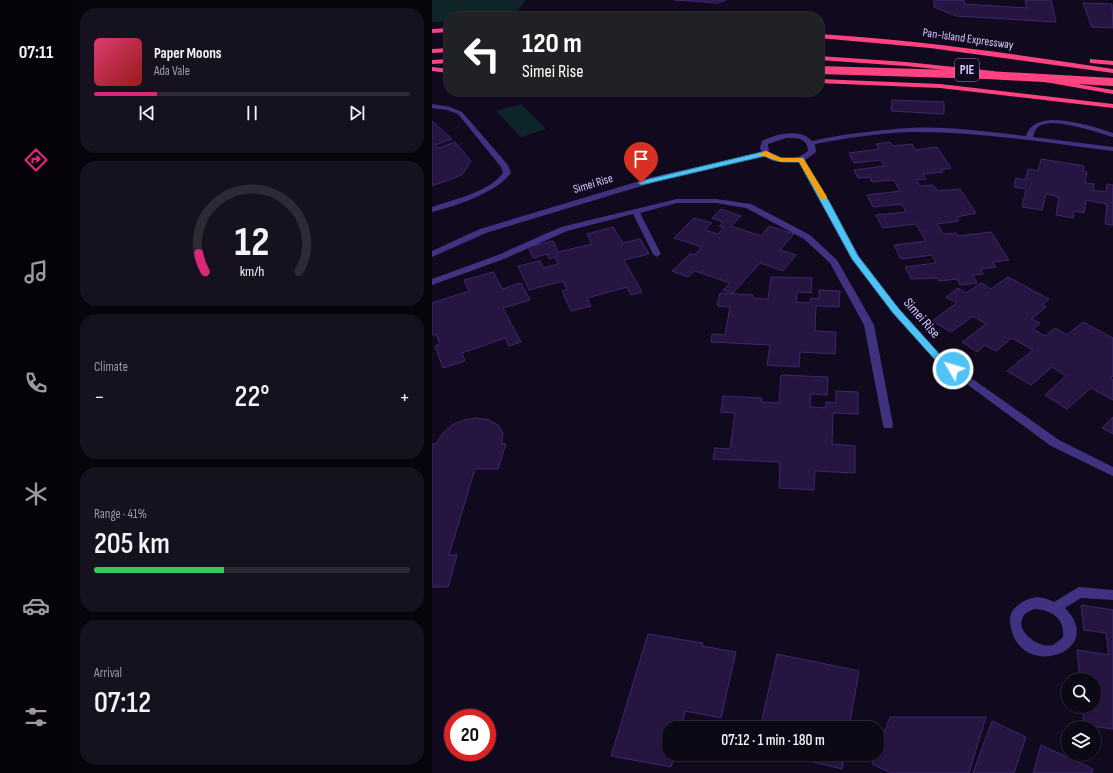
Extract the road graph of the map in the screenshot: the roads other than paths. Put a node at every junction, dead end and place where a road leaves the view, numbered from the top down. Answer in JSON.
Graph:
{"nodes":[{"id":1,"x":444,"y":30,"type":"edge"},
{"id":2,"x":432,"y":31,"type":"edge"},
{"id":3,"x":824,"y":36,"type":"edge"},
{"id":4,"x":444,"y":50,"type":"edge"},
{"id":5,"x":432,"y":51,"type":"edge"},
{"id":6,"x":981,"y":52,"type":"junction"},
{"id":7,"x":824,"y":58,"type":"edge"},
{"id":8,"x":444,"y":61,"type":"edge"},
{"id":9,"x":432,"y":62,"type":"edge"},
{"id":10,"x":1113,"y":63,"type":"edge"},
{"id":11,"x":432,"y":69,"type":"edge"},
{"id":12,"x":444,"y":70,"type":"edge"},
{"id":13,"x":824,"y":70,"type":"edge"},
{"id":14,"x":1113,"y":72,"type":"edge"},
{"id":15,"x":432,"y":75,"type":"edge"},
{"id":16,"x":444,"y":75,"type":"edge"},
{"id":17,"x":824,"y":81,"type":"edge"},
{"id":18,"x":1113,"y":82,"type":"edge"},
{"id":19,"x":1113,"y":92,"type":"edge"},
{"id":20,"x":1075,"y":102,"type":"junction"},
{"id":21,"x":432,"y":106,"type":"edge"},
{"id":22,"x":1113,"y":106,"type":"edge"},
{"id":23,"x":1113,"y":110,"type":"edge"},
{"id":24,"x":1113,"y":135,"type":"edge"},
{"id":25,"x":1029,"y":138,"type":"junction"},
{"id":26,"x":811,"y":143,"type":"junction"},
{"id":27,"x":1113,"y":149,"type":"edge"},
{"id":28,"x":766,"y":153,"type":"junction"},
{"id":29,"x":801,"y":159,"type":"junction"},
{"id":30,"x":432,"y":210,"type":"edge"},
{"id":31,"x":635,"y":211,"type":"junction"},
{"id":32,"x":432,"y":254,"type":"edge"},
{"id":33,"x":657,"y":254,"type":"dead end"},
{"id":34,"x":432,"y":282,"type":"edge"},
{"id":35,"x":888,"y":425,"type":"dead end"},
{"id":36,"x":1113,"y":472,"type":"edge"},
{"id":37,"x":1113,"y":595,"type":"edge"},
{"id":38,"x":1055,"y":608,"type":"junction"}],
"edges":[{"from":1,"to":2,"type":"highway"},
{"from":3,"to":6,"type":"highway","name":"Pan-Island Expressway","number":"PIE"},
{"from":4,"to":5,"type":"highway"},
{"from":6,"to":10,"type":"highway"},
{"from":6,"to":14,"type":"highway","name":"Pan-Island Expressway","number":"PIE"},
{"from":7,"to":19,"type":"highway","number":"PIE"},
{"from":8,"to":9,"type":"highway"},
{"from":11,"to":12,"type":"highway"},
{"from":13,"to":18,"type":"highway","bridge":true},
{"from":15,"to":16,"type":"highway"},
{"from":17,"to":20,"type":"highway"},
{"from":20,"to":22,"type":"highway"},
{"from":20,"to":23,"type":"highway"},
{"from":21,"to":30,"type":"lane"},
{"from":24,"to":25,"type":"lane"},
{"from":25,"to":26,"type":"lane"},
{"from":25,"to":27,"type":"lane"},
{"from":26,"to":28,"type":"lane"},
{"from":26,"to":29,"type":"lane"},
{"from":28,"to":29,"type":"lane"},
{"from":28,"to":32,"type":"lane","name":"Simei Rise"},
{"from":29,"to":36,"type":"lane","name":"Simei Rise"},
{"from":31,"to":33,"type":"lane"},
{"from":31,"to":34,"type":"lane"},
{"from":31,"to":35,"type":"lane"},
{"from":37,"to":38,"type":"lane"},
{"from":38,"to":38,"type":"lane"}]}
